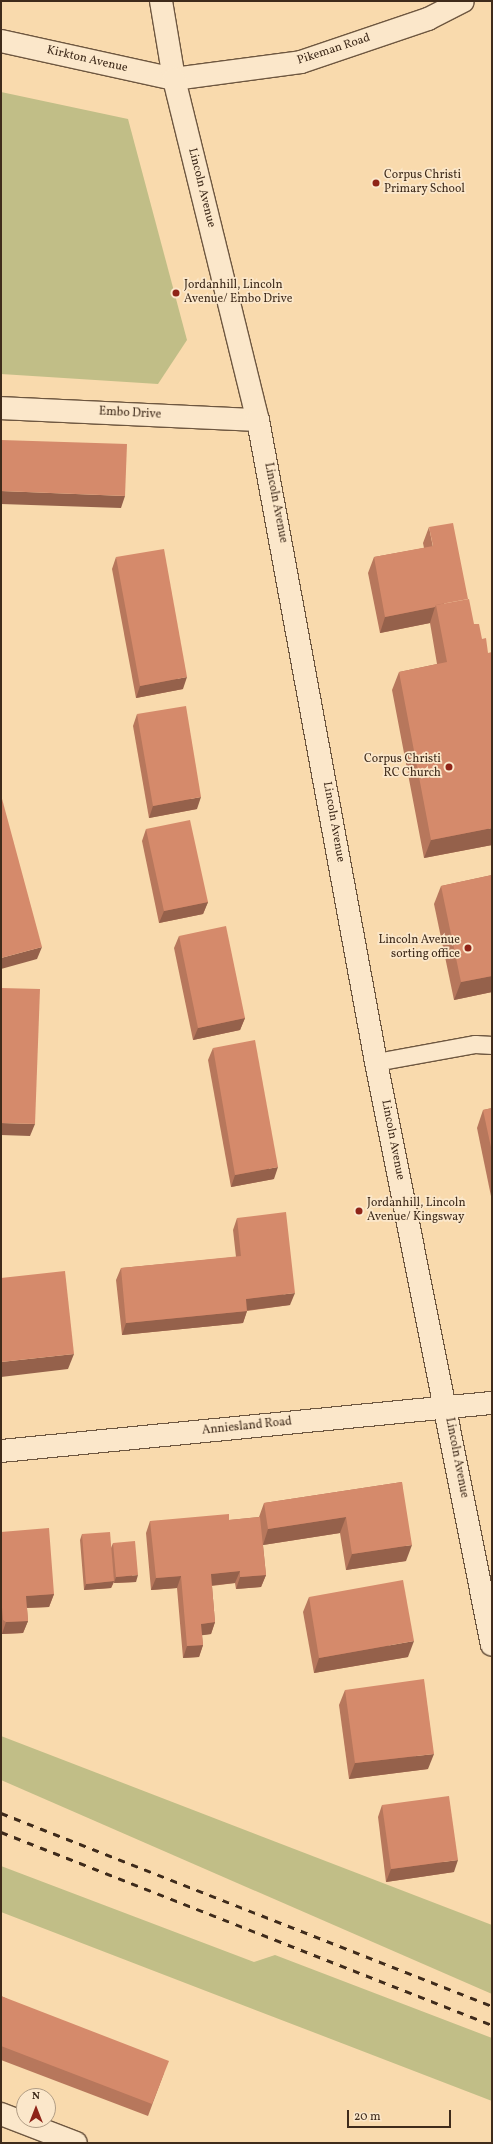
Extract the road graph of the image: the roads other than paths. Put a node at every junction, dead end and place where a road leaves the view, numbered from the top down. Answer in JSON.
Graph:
{"nodes":[{"id":1,"x":160,"y":1,"type":"edge"},
{"id":2,"x":463,"y":1,"type":"edge"},
{"id":3,"x":1,"y":41,"type":"edge"},
{"id":4,"x":174,"y":79,"type":"junction"},
{"id":5,"x":1,"y":408,"type":"edge"},
{"id":6,"x":258,"y":420,"type":"junction"},
{"id":7,"x":492,"y":1045,"type":"edge"},
{"id":8,"x":376,"y":1062,"type":"junction"},
{"id":9,"x":492,"y":1403,"type":"edge"},
{"id":10,"x":446,"y":1408,"type":"junction"},
{"id":11,"x":1,"y":1451,"type":"edge"},
{"id":12,"x":492,"y":1645,"type":"edge"},
{"id":13,"x":1,"y":2114,"type":"edge"},
{"id":14,"x":76,"y":2143,"type":"edge"}],
"edges":[{"from":1,"to":4,"type":"street","name":"Lincoln Avenue"},
{"from":2,"to":4,"type":"street","name":"Pikeman Road"},
{"from":3,"to":4,"type":"street","name":"Kirkton Avenue"},
{"from":4,"to":6,"type":"street","name":"Lincoln Avenue"},
{"from":5,"to":6,"type":"street","name":"Embo Drive"},
{"from":6,"to":8,"type":"street","name":"Lincoln Avenue"},
{"from":7,"to":8,"type":"lane"},
{"from":8,"to":10,"type":"street","name":"Lincoln Avenue"},
{"from":9,"to":10,"type":"street","name":"Anniesland Road"},
{"from":10,"to":11,"type":"street","name":"Anniesland Road"},
{"from":10,"to":12,"type":"street","name":"Lincoln Avenue"},
{"from":13,"to":14,"type":"street"}]}
